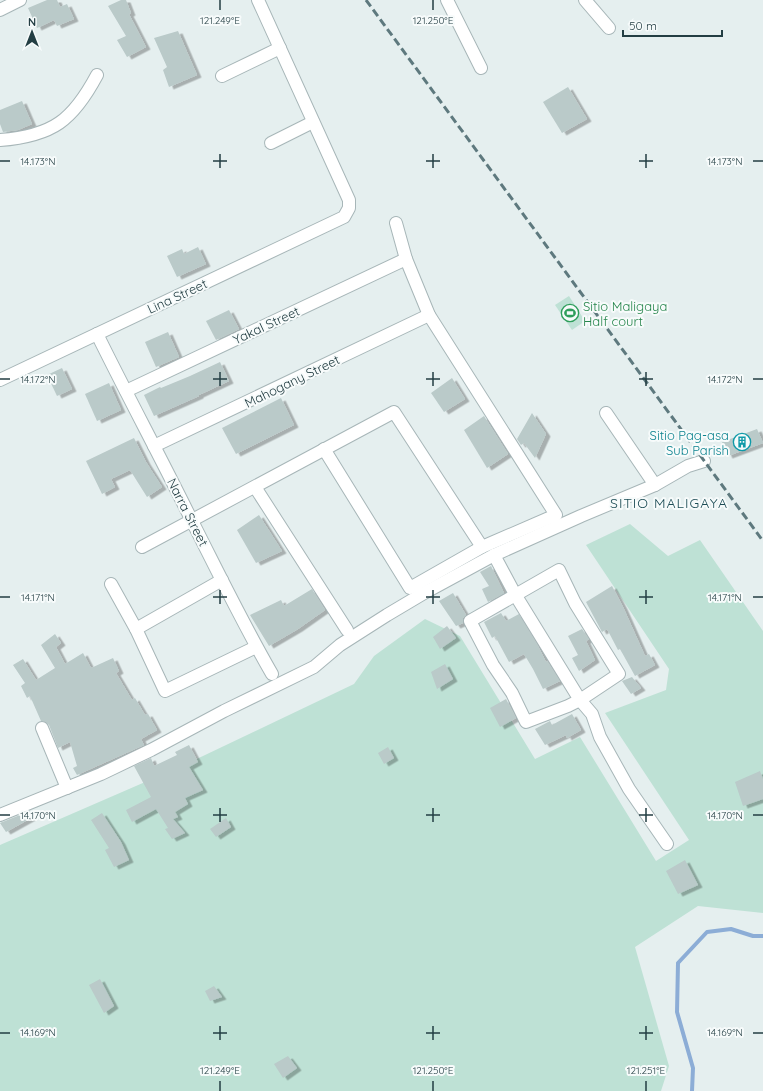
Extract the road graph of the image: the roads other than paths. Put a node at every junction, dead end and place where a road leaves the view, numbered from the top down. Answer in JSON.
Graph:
{"nodes":[{"id":1,"x":20,"y":0,"type":"edge"},
{"id":2,"x":258,"y":0,"type":"edge"},
{"id":3,"x":447,"y":0,"type":"edge"},
{"id":4,"x":584,"y":0,"type":"edge"},
{"id":5,"x":0,"y":10,"type":"edge"},
{"id":6,"x":610,"y":28,"type":"dead end"},
{"id":7,"x":280,"y":48,"type":"junction"},
{"id":8,"x":481,"y":68,"type":"dead end"},
{"id":9,"x":97,"y":75,"type":"dead end"},
{"id":10,"x":222,"y":76,"type":"dead end"},
{"id":11,"x":313,"y":122,"type":"junction"},
{"id":12,"x":0,"y":140,"type":"edge"},
{"id":13,"x":271,"y":143,"type":"dead end"},
{"id":14,"x":396,"y":223,"type":"dead end"},
{"id":15,"x":406,"y":259,"type":"junction"},
{"id":16,"x":429,"y":315,"type":"junction"},
{"id":17,"x":97,"y":334,"type":"junction"},
{"id":18,"x":0,"y":380,"type":"edge"},
{"id":19,"x":126,"y":391,"type":"junction"},
{"id":20,"x":606,"y":413,"type":"dead end"},
{"id":21,"x":154,"y":446,"type":"junction"},
{"id":22,"x":324,"y":449,"type":"junction"},
{"id":23,"x":704,"y":461,"type":"dead end"},
{"id":24,"x":655,"y":485,"type":"junction"},
{"id":25,"x":255,"y":487,"type":"junction"},
{"id":26,"x":192,"y":520,"type":"junction"},
{"id":27,"x":142,"y":547,"type":"dead end"},
{"id":28,"x":482,"y":547,"type":"junction"},
{"id":29,"x":494,"y":555,"type":"junction"},
{"id":30,"x":222,"y":580,"type":"junction"},
{"id":31,"x":110,"y":584,"type":"dead end"},
{"id":32,"x":516,"y":596,"type":"junction"},
{"id":33,"x":136,"y":629,"type":"junction"},
{"id":34,"x":347,"y":630,"type":"dead end"},
{"id":35,"x":256,"y":647,"type":"junction"},
{"id":36,"x":272,"y":674,"type":"dead end"},
{"id":37,"x":580,"y":700,"type":"junction"},
{"id":38,"x":42,"y":728,"type":"dead end"},
{"id":39,"x":67,"y":788,"type":"junction"},
{"id":40,"x":0,"y":815,"type":"edge"},
{"id":41,"x":667,"y":844,"type":"dead end"}],
"edges":[{"from":1,"to":5,"type":"street"},
{"from":2,"to":7,"type":"street"},
{"from":3,"to":8,"type":"street"},
{"from":4,"to":6,"type":"street"},
{"from":7,"to":10,"type":"street"},
{"from":7,"to":11,"type":"street"},
{"from":9,"to":12,"type":"street"},
{"from":11,"to":13,"type":"street"},
{"from":11,"to":17,"type":"street","name":"Lina Street"},
{"from":14,"to":15,"type":"street"},
{"from":15,"to":16,"type":"street"},
{"from":15,"to":19,"type":"street","name":"Yakal Street"},
{"from":16,"to":21,"type":"street","name":"Mahogany Street"},
{"from":16,"to":28,"type":"street"},
{"from":17,"to":18,"type":"street","name":"Lina Street"},
{"from":17,"to":19,"type":"street","name":"Narra Street"},
{"from":19,"to":21,"type":"street","name":"Narra Street"},
{"from":20,"to":24,"type":"street"},
{"from":21,"to":26,"type":"street","name":"Narra Street"},
{"from":22,"to":25,"type":"street"},
{"from":22,"to":28,"type":"street"},
{"from":22,"to":28,"type":"street"},
{"from":23,"to":24,"type":"street"},
{"from":24,"to":29,"type":"street"},
{"from":25,"to":26,"type":"street"},
{"from":25,"to":34,"type":"street"},
{"from":26,"to":27,"type":"street"},
{"from":26,"to":30,"type":"street","name":"Narra Street"},
{"from":29,"to":32,"type":"street"},
{"from":29,"to":39,"type":"street"},
{"from":30,"to":33,"type":"street"},
{"from":30,"to":35,"type":"street","name":"Narra Street"},
{"from":31,"to":33,"type":"street"},
{"from":32,"to":37,"type":"street"},
{"from":32,"to":37,"type":"street"},
{"from":32,"to":37,"type":"street"},
{"from":33,"to":35,"type":"street"},
{"from":35,"to":36,"type":"street","name":"Narra Street"},
{"from":37,"to":41,"type":"street"},
{"from":38,"to":39,"type":"street"},
{"from":39,"to":40,"type":"street"}]}
